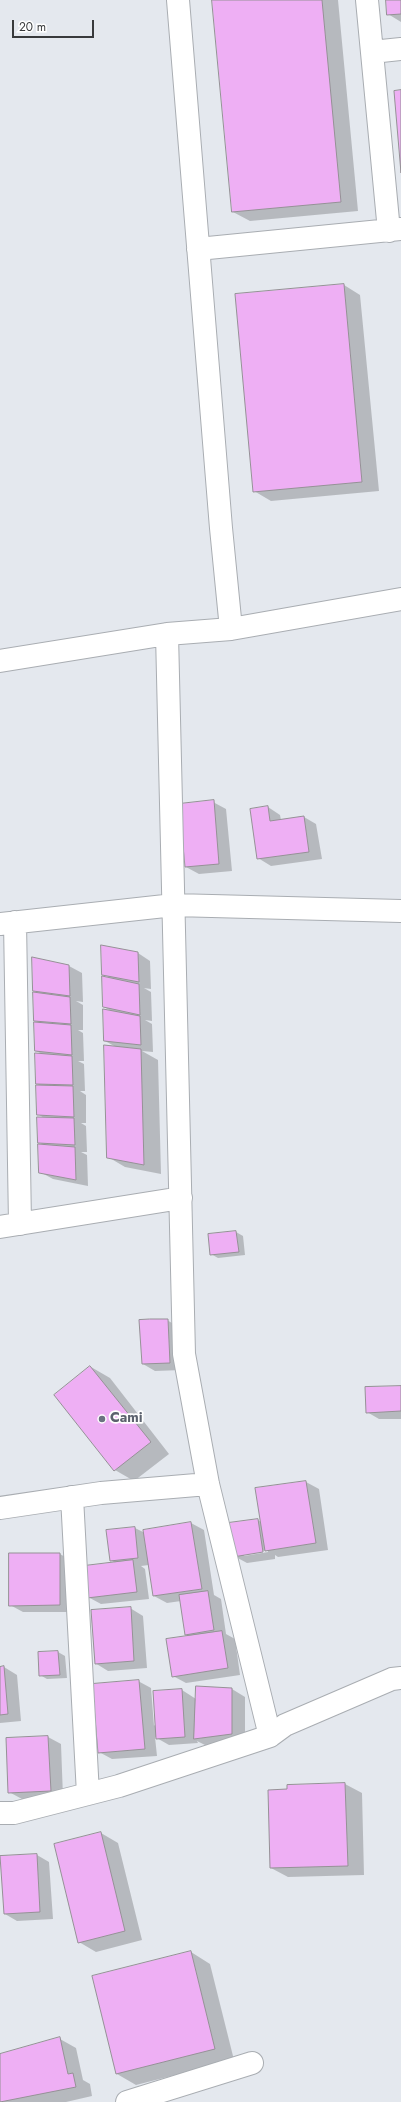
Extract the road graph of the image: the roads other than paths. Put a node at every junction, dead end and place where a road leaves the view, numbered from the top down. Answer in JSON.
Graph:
{"nodes":[{"id":1,"x":178,"y":0,"type":"edge"},
{"id":2,"x":367,"y":0,"type":"edge"},
{"id":3,"x":401,"y":49,"type":"edge"},
{"id":4,"x":372,"y":52,"type":"junction"},
{"id":5,"x":395,"y":230,"type":"edge"},
{"id":6,"x":198,"y":249,"type":"junction"},
{"id":7,"x":401,"y":599,"type":"edge"},
{"id":8,"x":231,"y":629,"type":"junction"},
{"id":9,"x":167,"y":634,"type":"junction"},
{"id":10,"x":0,"y":661,"type":"edge"},
{"id":11,"x":174,"y":905,"type":"junction"},
{"id":12,"x":401,"y":910,"type":"edge"},
{"id":13,"x":8,"y":923,"type":"edge"},
{"id":14,"x":181,"y":1198,"type":"junction"},
{"id":15,"x":10,"y":1226,"type":"edge"},
{"id":16,"x":208,"y":1484,"type":"junction"},
{"id":17,"x":72,"y":1498,"type":"junction"},
{"id":18,"x":0,"y":1508,"type":"edge"},
{"id":19,"x":401,"y":1678,"type":"edge"},
{"id":20,"x":270,"y":1736,"type":"junction"},
{"id":21,"x":88,"y":1794,"type":"junction"},
{"id":22,"x":0,"y":1813,"type":"edge"},
{"id":23,"x":252,"y":2063,"type":"dead end"},
{"id":24,"x":127,"y":2102,"type":"edge"}],
"edges":[{"from":1,"to":6,"type":"street"},
{"from":2,"to":4,"type":"street"},
{"from":3,"to":4,"type":"street"},
{"from":4,"to":5,"type":"street"},
{"from":5,"to":6,"type":"street"},
{"from":6,"to":8,"type":"street"},
{"from":7,"to":8,"type":"street"},
{"from":8,"to":9,"type":"street"},
{"from":9,"to":10,"type":"street"},
{"from":9,"to":11,"type":"street"},
{"from":11,"to":12,"type":"street"},
{"from":11,"to":13,"type":"street"},
{"from":11,"to":14,"type":"street"},
{"from":13,"to":15,"type":"street"},
{"from":14,"to":15,"type":"street"},
{"from":14,"to":16,"type":"street"},
{"from":16,"to":17,"type":"street"},
{"from":16,"to":20,"type":"street"},
{"from":17,"to":18,"type":"street"},
{"from":17,"to":21,"type":"street"},
{"from":19,"to":20,"type":"street"},
{"from":20,"to":21,"type":"street"},
{"from":21,"to":22,"type":"street"},
{"from":23,"to":24,"type":"street"}]}
